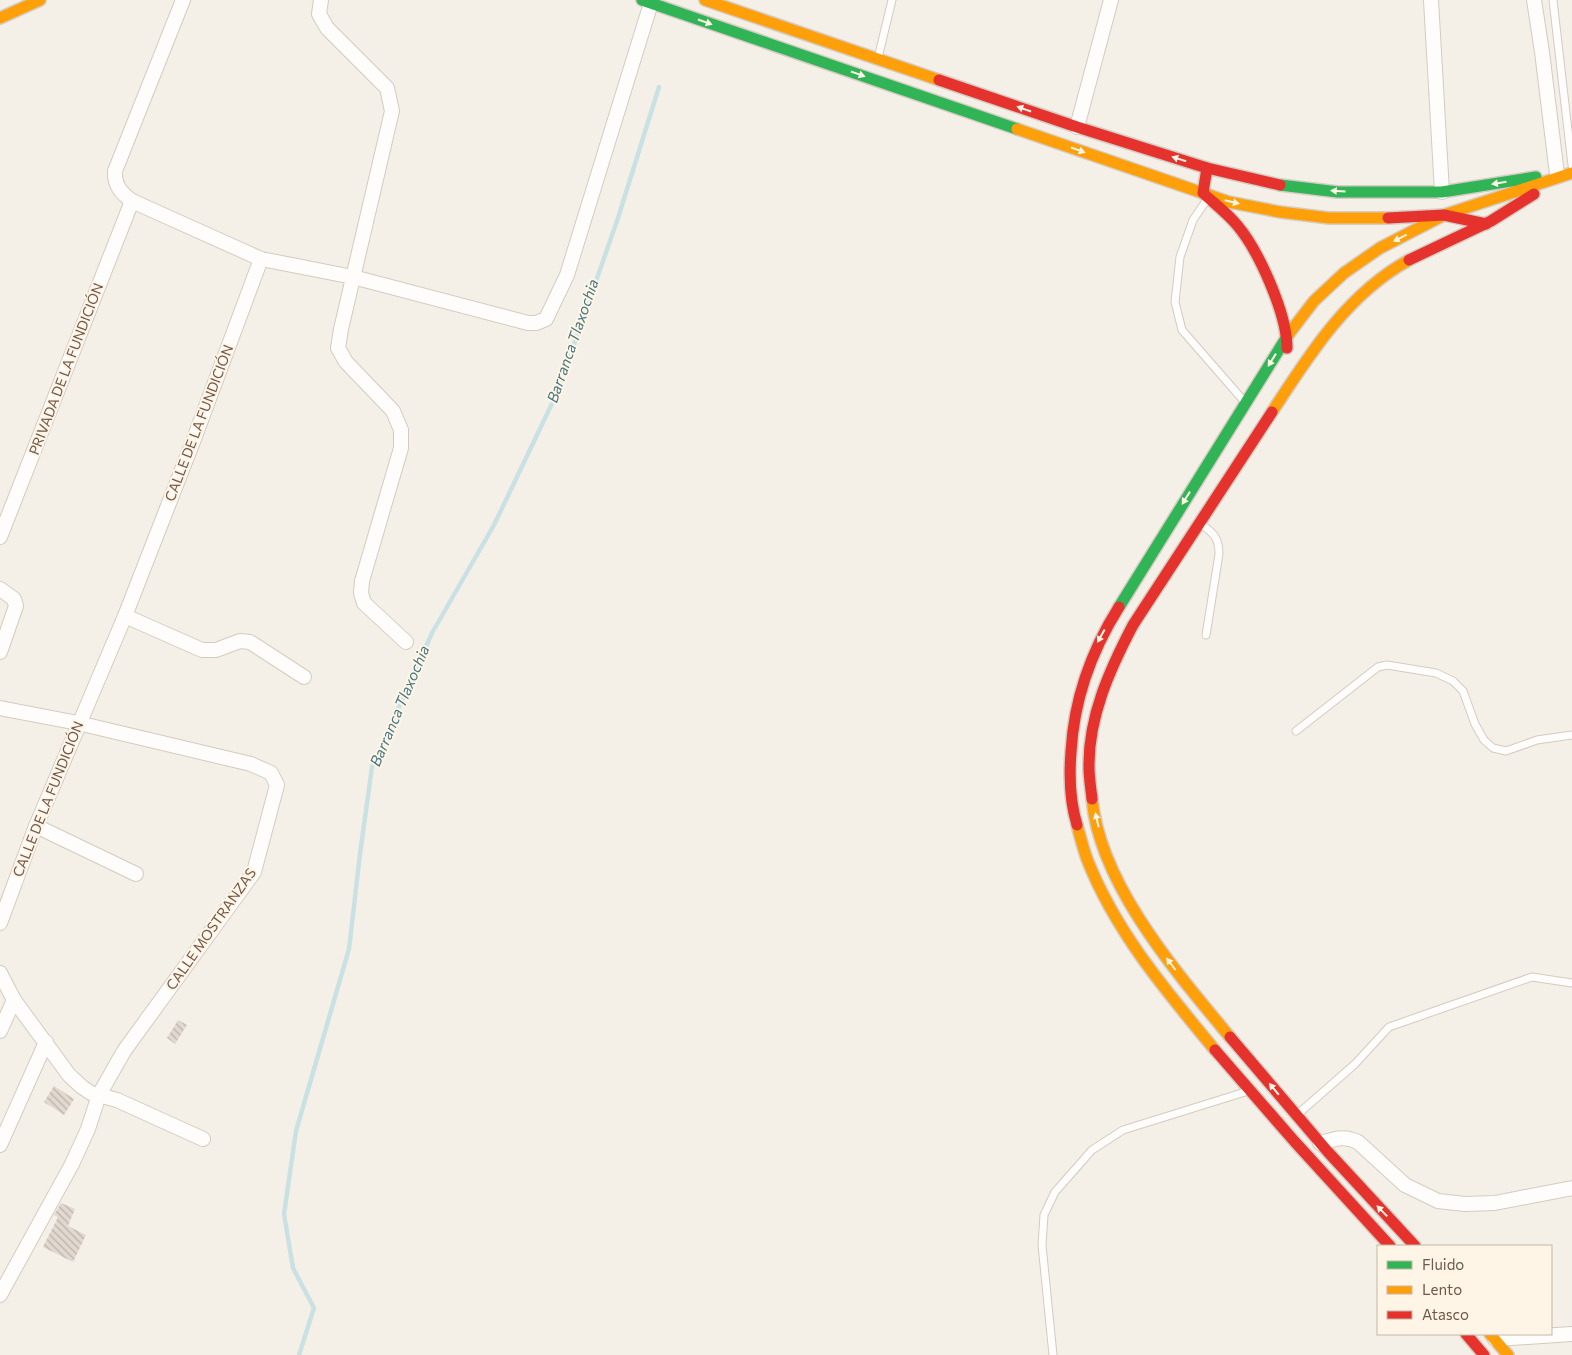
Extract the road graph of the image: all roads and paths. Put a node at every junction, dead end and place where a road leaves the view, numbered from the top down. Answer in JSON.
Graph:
{"nodes":[{"id":1,"x":40,"y":0,"type":"edge"},
{"id":2,"x":183,"y":0,"type":"edge"},
{"id":3,"x":321,"y":0,"type":"edge"},
{"id":4,"x":705,"y":0,"type":"edge"},
{"id":5,"x":892,"y":0,"type":"edge"},
{"id":6,"x":1111,"y":0,"type":"edge"},
{"id":7,"x":1431,"y":0,"type":"edge"},
{"id":8,"x":1534,"y":0,"type":"edge"},
{"id":9,"x":1553,"y":0,"type":"edge"},
{"id":10,"x":647,"y":2,"type":"edge"},
{"id":11,"x":0,"y":18,"type":"edge"},
{"id":12,"x":878,"y":59,"type":"junction"},
{"id":13,"x":1077,"y":127,"type":"junction"},
{"id":14,"x":1572,"y":165,"type":"edge"},
{"id":15,"x":1207,"y":168,"type":"junction"},
{"id":16,"x":1566,"y":174,"type":"edge"},
{"id":17,"x":1442,"y":192,"type":"junction"},
{"id":18,"x":1205,"y":196,"type":"junction"},
{"id":19,"x":132,"y":201,"type":"junction"},
{"id":20,"x":1444,"y":215,"type":"junction"},
{"id":21,"x":1486,"y":224,"type":"junction"},
{"id":22,"x":261,"y":259,"type":"junction"},
{"id":23,"x":353,"y":276,"type":"junction"},
{"id":24,"x":1287,"y":338,"type":"junction"},
{"id":25,"x":1289,"y":387,"type":"junction"},
{"id":26,"x":1245,"y":403,"type":"junction"},
{"id":27,"x":1200,"y":524,"type":"junction"},
{"id":28,"x":0,"y":538,"type":"edge"},
{"id":29,"x":0,"y":589,"type":"edge"},
{"id":30,"x":124,"y":616,"type":"junction"},
{"id":31,"x":1206,"y":635,"type":"dead end"},
{"id":32,"x":406,"y":642,"type":"dead end"},
{"id":33,"x":0,"y":652,"type":"edge"},
{"id":34,"x":304,"y":677,"type":"dead end"},
{"id":35,"x":0,"y":708,"type":"edge"},
{"id":36,"x":78,"y":723,"type":"junction"},
{"id":37,"x":1296,"y":731,"type":"dead end"},
{"id":38,"x":1572,"y":736,"type":"edge"},
{"id":39,"x":36,"y":826,"type":"junction"},
{"id":40,"x":136,"y":874,"type":"dead end"},
{"id":41,"x":0,"y":923,"type":"edge"},
{"id":42,"x":0,"y":973,"type":"edge"},
{"id":43,"x":1572,"y":983,"type":"edge"},
{"id":44,"x":14,"y":1000,"type":"junction"},
{"id":45,"x":0,"y":1031,"type":"edge"},
{"id":46,"x":46,"y":1042,"type":"junction"},
{"id":47,"x":1250,"y":1090,"type":"junction"},
{"id":48,"x":99,"y":1095,"type":"junction"},
{"id":49,"x":1296,"y":1116,"type":"junction"},
{"id":50,"x":203,"y":1139,"type":"dead end"},
{"id":51,"x":1320,"y":1143,"type":"junction"},
{"id":52,"x":0,"y":1145,"type":"edge"},
{"id":53,"x":1572,"y":1188,"type":"edge"},
{"id":54,"x":1389,"y":1245,"type":"edge"},
{"id":55,"x":1414,"y":1245,"type":"edge"},
{"id":56,"x":0,"y":1295,"type":"edge"},
{"id":57,"x":1552,"y":1334,"type":"edge"},
{"id":58,"x":1572,"y":1334,"type":"edge"},
{"id":59,"x":1467,"y":1335,"type":"edge"},
{"id":60,"x":1532,"y":1335,"type":"edge"},
{"id":61,"x":1492,"y":1336,"type":"edge"},
{"id":62,"x":1053,"y":1355,"type":"edge"},
{"id":63,"x":1484,"y":1355,"type":"edge"},
{"id":64,"x":1508,"y":1355,"type":"edge"}],
"edges":[{"from":1,"to":11,"type":"main road"},
{"from":2,"to":19,"type":"street"},
{"from":3,"to":23,"type":"street"},
{"from":4,"to":12,"type":"main road"},
{"from":5,"to":12,"type":"lane"},
{"from":6,"to":13,"type":"street"},
{"from":7,"to":17,"type":"street"},
{"from":8,"to":16,"type":"street"},
{"from":9,"to":14,"type":"lane"},
{"from":10,"to":18,"type":"main road","one_way":true},
{"from":10,"to":23,"type":"street"},
{"from":13,"to":12,"type":"main road","one_way":true},
{"from":15,"to":13,"type":"main road","one_way":true},
{"from":17,"to":15,"type":"main road","one_way":true},
{"from":15,"to":18,"type":"main road"},
{"from":16,"to":17,"type":"main road","one_way":true},
{"from":16,"to":20,"type":"main road"},
{"from":16,"to":21,"type":"main road"},
{"from":18,"to":20,"type":"main road","one_way":true},
{"from":18,"to":24,"type":"main road"},
{"from":18,"to":26,"type":"lane"},
{"from":19,"to":22,"type":"street"},
{"from":19,"to":28,"type":"street","name":"PRIVADA DE LA FUNDICIÓN"},
{"from":20,"to":21,"type":"main road"},
{"from":20,"to":24,"type":"main road","one_way":true},
{"from":21,"to":25,"type":"main road"},
{"from":22,"to":23,"type":"street"},
{"from":22,"to":30,"type":"street","name":"CALLE DE LA FUNDICIÓN"},
{"from":23,"to":32,"type":"street"},
{"from":24,"to":25,"type":"main road"},
{"from":24,"to":26,"type":"main road","one_way":true},
{"from":25,"to":27,"type":"main road"},
{"from":26,"to":47,"type":"main road","one_way":true},
{"from":27,"to":31,"type":"lane"},
{"from":49,"to":27,"type":"main road","one_way":true},
{"from":29,"to":33,"type":"street"},
{"from":30,"to":34,"type":"street"},
{"from":30,"to":36,"type":"street","name":"CALLE DE LA FUNDICIÓN"},
{"from":35,"to":36,"type":"street","name":"CALLE MOSTRANZAS"},
{"from":36,"to":39,"type":"street","name":"CALLE DE LA FUNDICIÓN"},
{"from":36,"to":48,"type":"street","name":"CALLE MOSTRANZAS"},
{"from":37,"to":38,"type":"lane"},
{"from":39,"to":40,"type":"street"},
{"from":39,"to":41,"type":"street","name":"CALLE DE LA FUNDICIÓN"},
{"from":42,"to":44,"type":"street"},
{"from":43,"to":49,"type":"lane"},
{"from":44,"to":45,"type":"street"},
{"from":44,"to":46,"type":"street"},
{"from":46,"to":48,"type":"street"},
{"from":46,"to":52,"type":"street"},
{"from":47,"to":54,"type":"main road"},
{"from":47,"to":62,"type":"lane"},
{"from":48,"to":50,"type":"street"},
{"from":48,"to":56,"type":"street","name":"CALLE MOSTRANZAS"},
{"from":49,"to":51,"type":"main road"},
{"from":51,"to":53,"type":"street"},
{"from":55,"to":51,"type":"main road","one_way":true},
{"from":57,"to":58,"type":"street"},
{"from":59,"to":63,"type":"main road"},
{"from":60,"to":61,"type":"street"},
{"from":61,"to":64,"type":"main road"}]}
